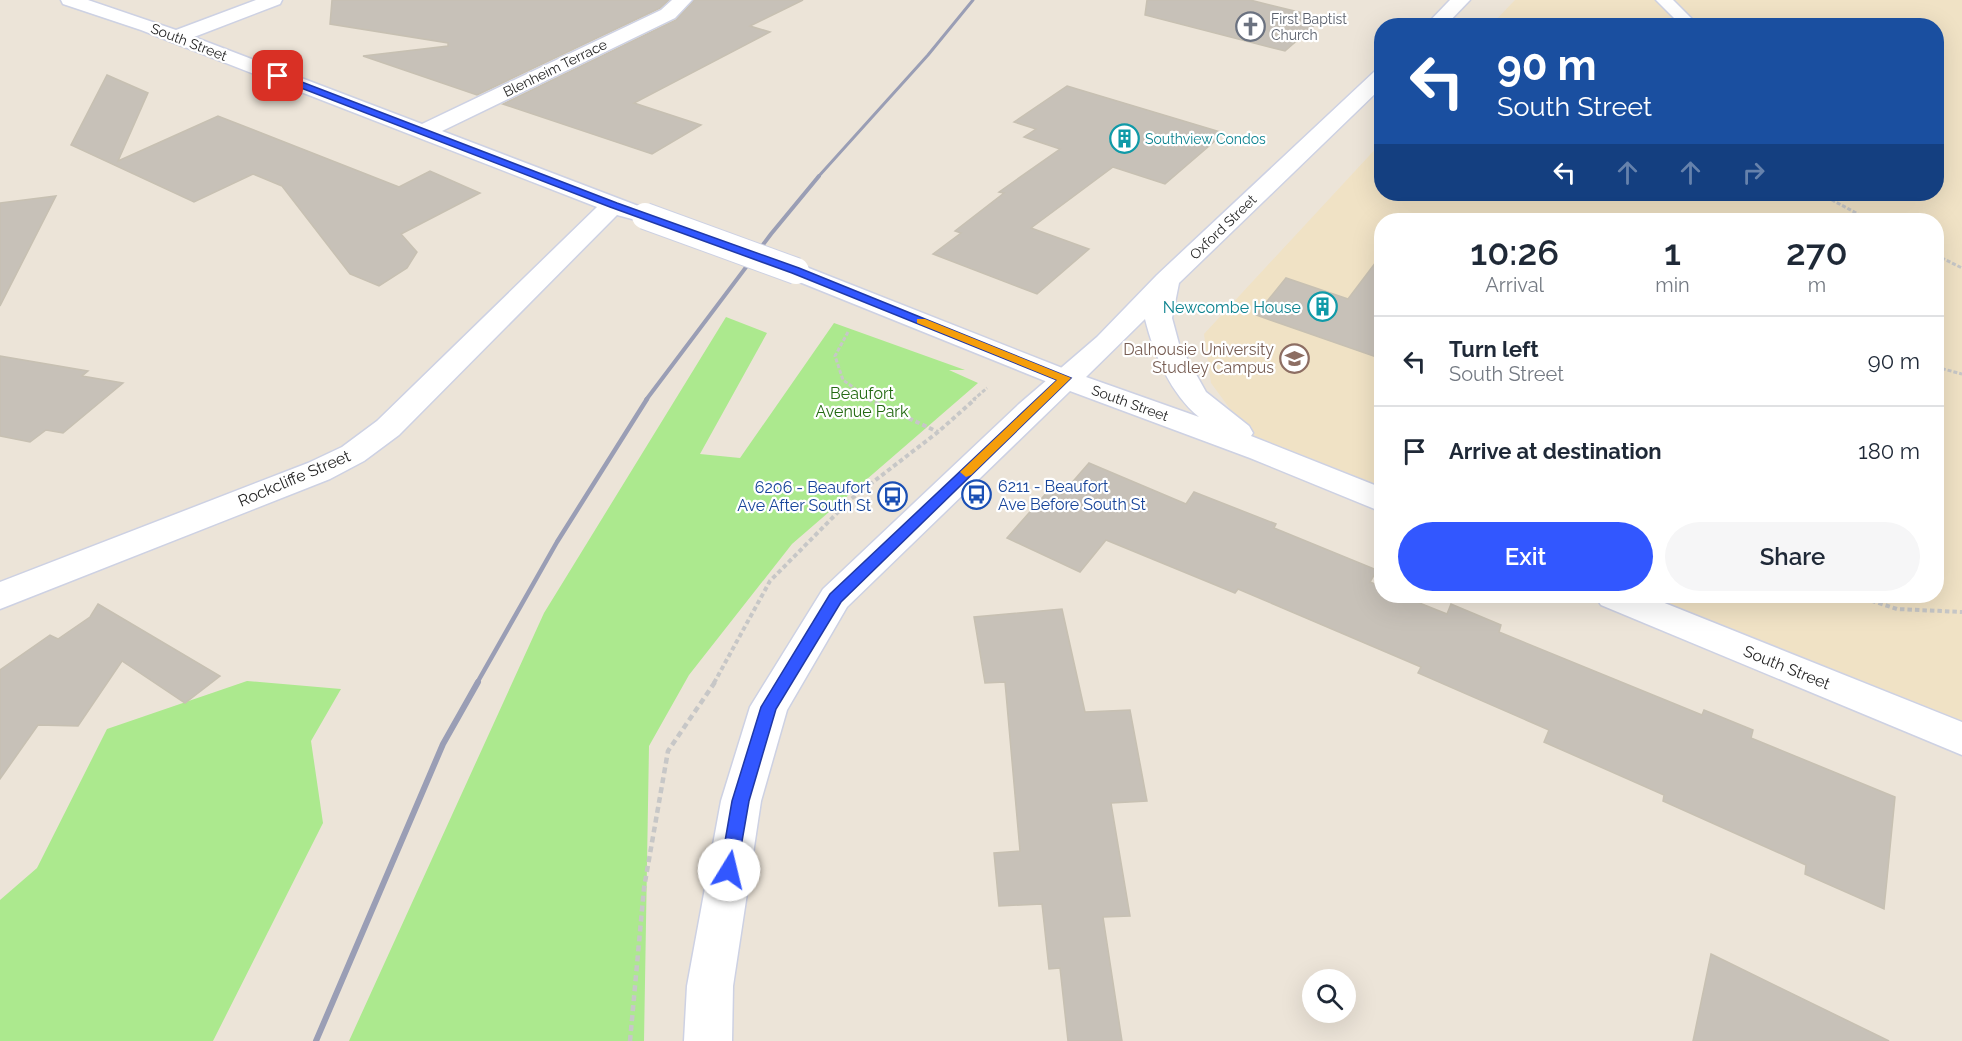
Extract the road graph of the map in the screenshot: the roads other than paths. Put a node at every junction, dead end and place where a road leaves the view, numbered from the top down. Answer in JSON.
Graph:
{"nodes":[{"id":1,"x":70,"y":0,"type":"edge"},
{"id":2,"x":273,"y":0,"type":"edge"},
{"id":3,"x":683,"y":0,"type":"edge"},
{"id":4,"x":1461,"y":0,"type":"edge"},
{"id":5,"x":1664,"y":0,"type":"edge"},
{"id":6,"x":1442,"y":18,"type":"edge"},
{"id":7,"x":1683,"y":18,"type":"edge"},
{"id":8,"x":175,"y":36,"type":"junction"},
{"id":9,"x":1374,"y":83,"type":"edge"},
{"id":10,"x":423,"y":132,"type":"junction"},
{"id":11,"x":613,"y":205,"type":"junction"},
{"id":12,"x":1166,"y":281,"type":"junction"},
{"id":13,"x":1065,"y":378,"type":"junction"},
{"id":14,"x":1261,"y":451,"type":"junction"},
{"id":15,"x":1374,"y":498,"type":"edge"},
{"id":16,"x":0,"y":596,"type":"edge"},
{"id":17,"x":1630,"y":603,"type":"edge"},
{"id":18,"x":1962,"y":739,"type":"edge"},
{"id":19,"x":708,"y":1041,"type":"edge"}],
"edges":[{"from":1,"to":8,"type":"street","name":"South Street"},
{"from":2,"to":8,"type":"street"},
{"from":3,"to":10,"type":"street","name":"Blenheim Terrace"},
{"from":4,"to":6,"type":"street"},
{"from":5,"to":7,"type":"lane"},
{"from":8,"to":10,"type":"street","name":"South Street"},
{"from":9,"to":12,"type":"street","name":"Oxford Street"},
{"from":10,"to":11,"type":"street","name":"South Street"},
{"from":11,"to":13,"type":"street","name":"South Street","bridge":true},
{"from":11,"to":16,"type":"street","name":"Rockcliffe Street"},
{"from":12,"to":13,"type":"street","name":"Oxford Street"},
{"from":12,"to":14,"type":"street"},
{"from":13,"to":14,"type":"street","name":"South Street"},
{"from":13,"to":19,"type":"street","name":"Oxford Street"},
{"from":14,"to":15,"type":"street","name":"South Street"},
{"from":17,"to":18,"type":"street","name":"South Street"}]}
